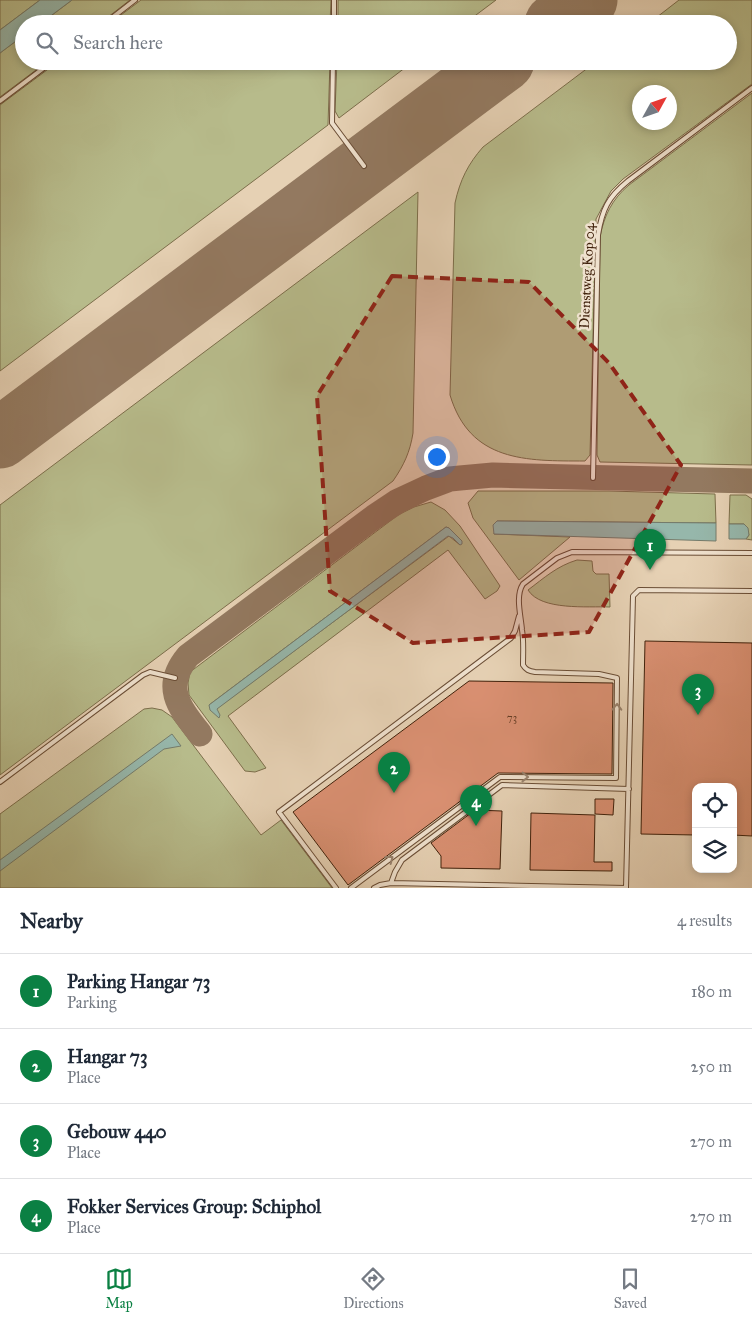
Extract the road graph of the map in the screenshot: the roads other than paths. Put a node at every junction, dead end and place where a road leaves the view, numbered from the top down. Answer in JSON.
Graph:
{"nodes":[{"id":1,"x":136,"y":0,"type":"edge"},
{"id":2,"x":334,"y":0,"type":"edge"},
{"id":3,"x":116,"y":15,"type":"edge"},
{"id":4,"x":334,"y":15,"type":"edge"},
{"id":5,"x":41,"y":70,"type":"edge"},
{"id":6,"x":333,"y":70,"type":"edge"},
{"id":7,"x":752,"y":88,"type":"edge"},
{"id":8,"x":0,"y":101,"type":"edge"},
{"id":9,"x":364,"y":166,"type":"dead end"},
{"id":10,"x":593,"y":478,"type":"dead end"},
{"id":11,"x":752,"y":553,"type":"edge"},
{"id":12,"x":752,"y":591,"type":"edge"},
{"id":13,"x":520,"y":614,"type":"junction"},
{"id":14,"x":175,"y":678,"type":"dead end"},
{"id":15,"x":0,"y":782,"type":"edge"},
{"id":16,"x":629,"y":788,"type":"junction"},
{"id":17,"x":391,"y":883,"type":"junction"},
{"id":18,"x":336,"y":888,"type":"edge"},
{"id":19,"x":351,"y":888,"type":"edge"},
{"id":20,"x":374,"y":888,"type":"edge"},
{"id":21,"x":626,"y":888,"type":"edge"}],
"edges":[{"from":1,"to":3,"type":"lane"},
{"from":2,"to":4,"type":"lane"},
{"from":5,"to":8,"type":"lane"},
{"from":6,"to":9,"type":"lane"},
{"from":7,"to":10,"type":"lane","name":"Dienstweg Kop 04"},
{"from":11,"to":13,"type":"lane"},
{"from":12,"to":16,"type":"lane"},
{"from":13,"to":18,"type":"lane"},
{"from":19,"to":13,"type":"lane","one_way":true},
{"from":14,"to":15,"type":"lane"},
{"from":16,"to":17,"type":"lane"},
{"from":16,"to":21,"type":"lane"},
{"from":17,"to":20,"type":"lane"},
{"from":17,"to":21,"type":"lane"}]}
